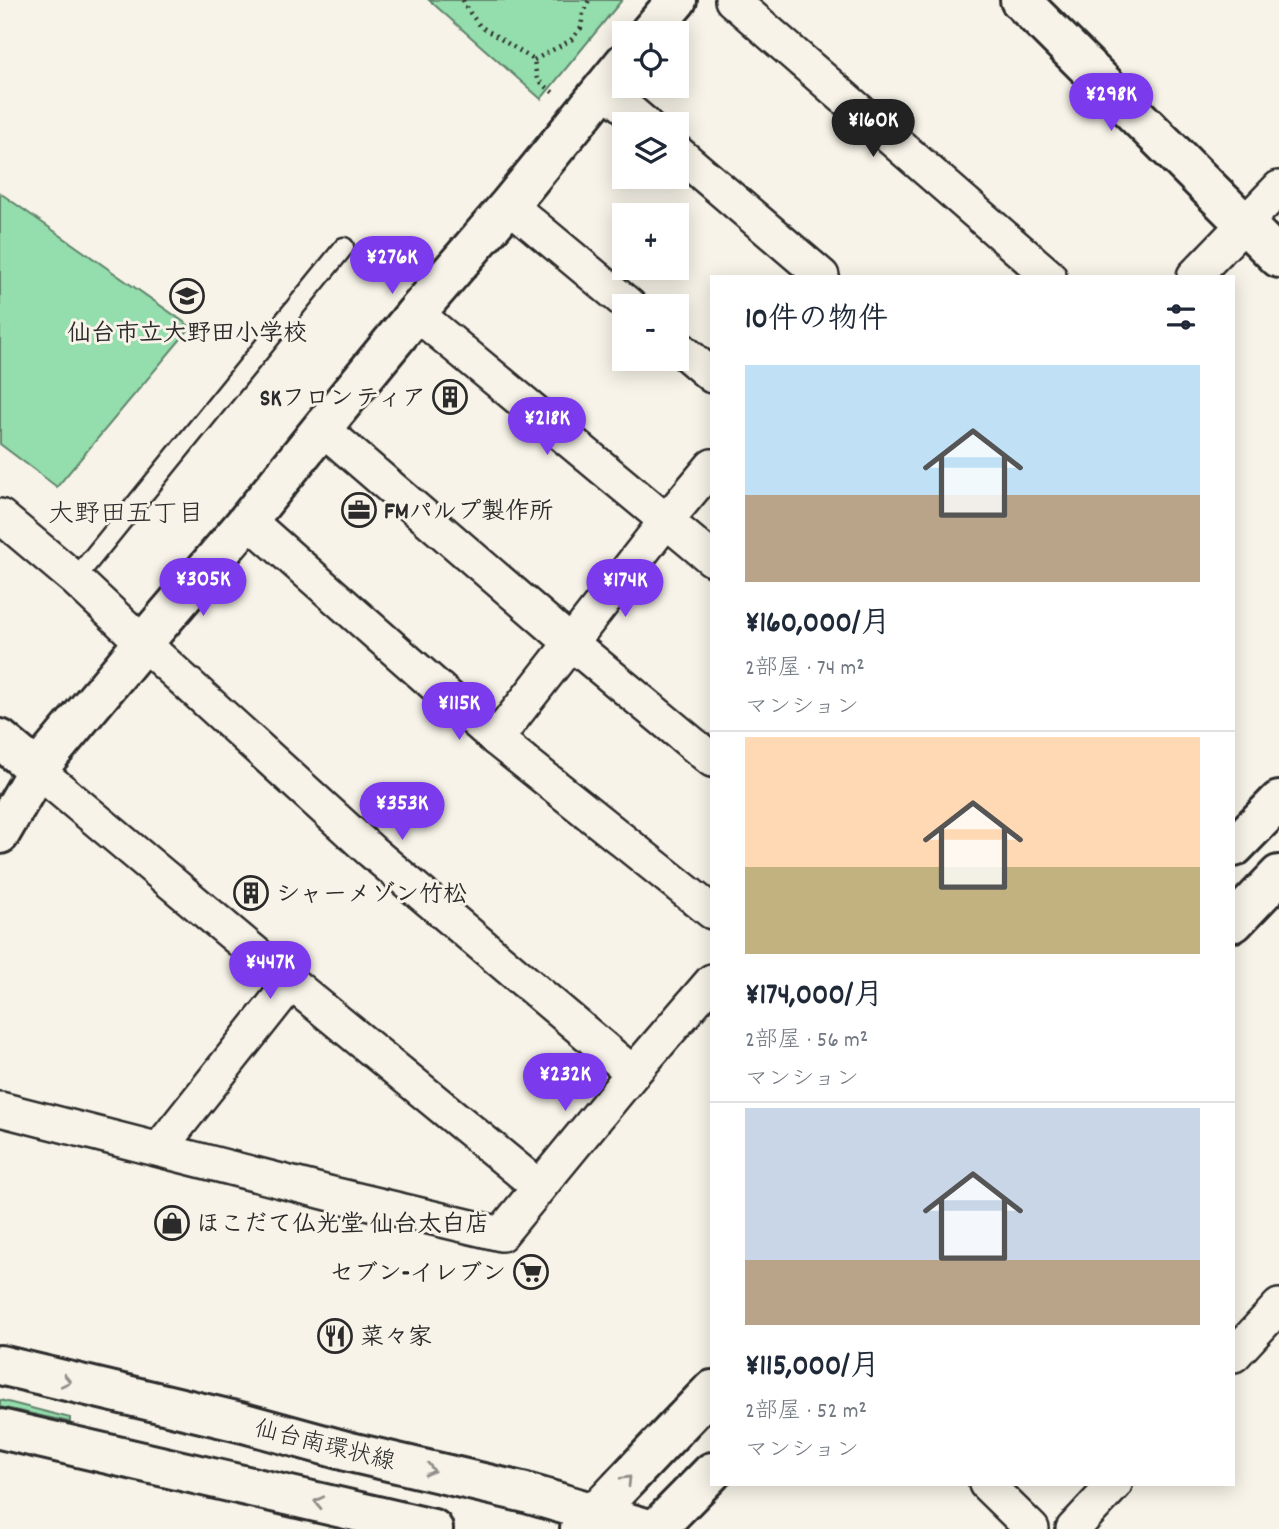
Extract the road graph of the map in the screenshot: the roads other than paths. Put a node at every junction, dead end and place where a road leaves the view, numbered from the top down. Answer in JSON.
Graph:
{"nodes":[{"id":1,"x":677,"y":0,"type":"edge"},
{"id":2,"x":732,"y":0,"type":"edge"},
{"id":3,"x":1020,"y":0,"type":"edge"},
{"id":4,"x":659,"y":21,"type":"edge"},
{"id":5,"x":612,"y":77,"type":"edge"},
{"id":6,"x":689,"y":162,"type":"edge"},
{"id":7,"x":1279,"y":188,"type":"edge"},
{"id":8,"x":509,"y":205,"type":"junction"},
{"id":9,"x":1244,"y":225,"type":"junction"},
{"id":10,"x":344,"y":247,"type":"dead end"},
{"id":11,"x":1279,"y":258,"type":"edge"},
{"id":12,"x":821,"y":275,"type":"edge"},
{"id":13,"x":1048,"y":275,"type":"edge"},
{"id":14,"x":1195,"y":275,"type":"edge"},
{"id":15,"x":616,"y":294,"type":"edge"},
{"id":16,"x":416,"y":313,"type":"junction"},
{"id":17,"x":689,"y":356,"type":"edge"},
{"id":18,"x":710,"y":374,"type":"edge"},
{"id":19,"x":322,"y":428,"type":"junction"},
{"id":20,"x":710,"y":468,"type":"edge"},
{"id":21,"x":0,"y":516,"type":"edge"},
{"id":22,"x":248,"y":520,"type":"junction"},
{"id":23,"x":666,"y":521,"type":"junction"},
{"id":24,"x":710,"y":557,"type":"edge"},
{"id":25,"x":75,"y":579,"type":"junction"},
{"id":26,"x":143,"y":643,"type":"junction"},
{"id":27,"x":571,"y":643,"type":"junction"},
{"id":28,"x":496,"y":738,"type":"junction"},
{"id":29,"x":0,"y":739,"type":"edge"},
{"id":30,"x":710,"y":758,"type":"edge"},
{"id":31,"x":37,"y":769,"type":"junction"},
{"id":32,"x":1279,"y":801,"type":"edge"},
{"id":33,"x":0,"y":834,"type":"edge"},
{"id":34,"x":1235,"y":846,"type":"edge"},
{"id":35,"x":1279,"y":875,"type":"edge"},
{"id":36,"x":710,"y":910,"type":"edge"},
{"id":37,"x":1235,"y":921,"type":"edge"},
{"id":38,"x":291,"y":983,"type":"junction"},
{"id":39,"x":710,"y":983,"type":"edge"},
{"id":40,"x":632,"y":1073,"type":"junction"},
{"id":41,"x":0,"y":1109,"type":"edge"},
{"id":42,"x":160,"y":1149,"type":"junction"},
{"id":43,"x":540,"y":1187,"type":"junction"},
{"id":44,"x":1279,"y":1306,"type":"edge"},
{"id":45,"x":1235,"y":1354,"type":"edge"},
{"id":46,"x":0,"y":1365,"type":"edge"},
{"id":47,"x":710,"y":1392,"type":"edge"},
{"id":48,"x":0,"y":1429,"type":"edge"},
{"id":49,"x":710,"y":1474,"type":"edge"},
{"id":50,"x":987,"y":1486,"type":"edge"},
{"id":51,"x":1113,"y":1486,"type":"edge"},
{"id":52,"x":587,"y":1521,"type":"edge"},
{"id":53,"x":433,"y":1529,"type":"edge"},
{"id":54,"x":649,"y":1529,"type":"edge"},
{"id":55,"x":656,"y":1529,"type":"edge"},
{"id":56,"x":1032,"y":1529,"type":"edge"},
{"id":57,"x":1073,"y":1529,"type":"edge"}],
"edges":[{"from":1,"to":4,"type":"main road"},
{"from":2,"to":13,"type":"street"},
{"from":3,"to":9,"type":"main road"},
{"from":5,"to":8,"type":"main road"},
{"from":6,"to":12,"type":"street"},
{"from":7,"to":9,"type":"street"},
{"from":8,"to":15,"type":"street"},
{"from":8,"to":16,"type":"main road"},
{"from":9,"to":11,"type":"main road"},
{"from":9,"to":14,"type":"street"},
{"from":10,"to":25,"type":"lane"},
{"from":16,"to":19,"type":"main road"},
{"from":16,"to":23,"type":"street"},
{"from":17,"to":18,"type":"street"},
{"from":19,"to":22,"type":"main road"},
{"from":19,"to":27,"type":"street"},
{"from":20,"to":23,"type":"street"},
{"from":21,"to":25,"type":"street"},
{"from":22,"to":26,"type":"main road"},
{"from":22,"to":28,"type":"street"},
{"from":23,"to":24,"type":"street"},
{"from":23,"to":27,"type":"street"},
{"from":25,"to":26,"type":"street"},
{"from":26,"to":31,"type":"main road"},
{"from":26,"to":40,"type":"street"},
{"from":27,"to":28,"type":"street"},
{"from":27,"to":30,"type":"street"},
{"from":28,"to":36,"type":"street"},
{"from":29,"to":31,"type":"main road"},
{"from":31,"to":33,"type":"main road"},
{"from":31,"to":38,"type":"street"},
{"from":32,"to":34,"type":"main road"},
{"from":35,"to":37,"type":"main road"},
{"from":38,"to":42,"type":"street"},
{"from":38,"to":43,"type":"street"},
{"from":39,"to":40,"type":"street"},
{"from":40,"to":43,"type":"street"},
{"from":41,"to":42,"type":"street"},
{"from":42,"to":43,"type":"street"},
{"from":44,"to":45,"type":"street"},
{"from":46,"to":52,"type":"main road","name":"仙台南環状線","one_way":true},
{"from":52,"to":47,"type":"main road","one_way":true},
{"from":53,"to":48,"type":"main road","one_way":true},
{"from":49,"to":55,"type":"main road"},
{"from":50,"to":56,"type":"street"},
{"from":51,"to":57,"type":"street"},
{"from":52,"to":54,"type":"main road","name":"仙台南環状線"}]}
